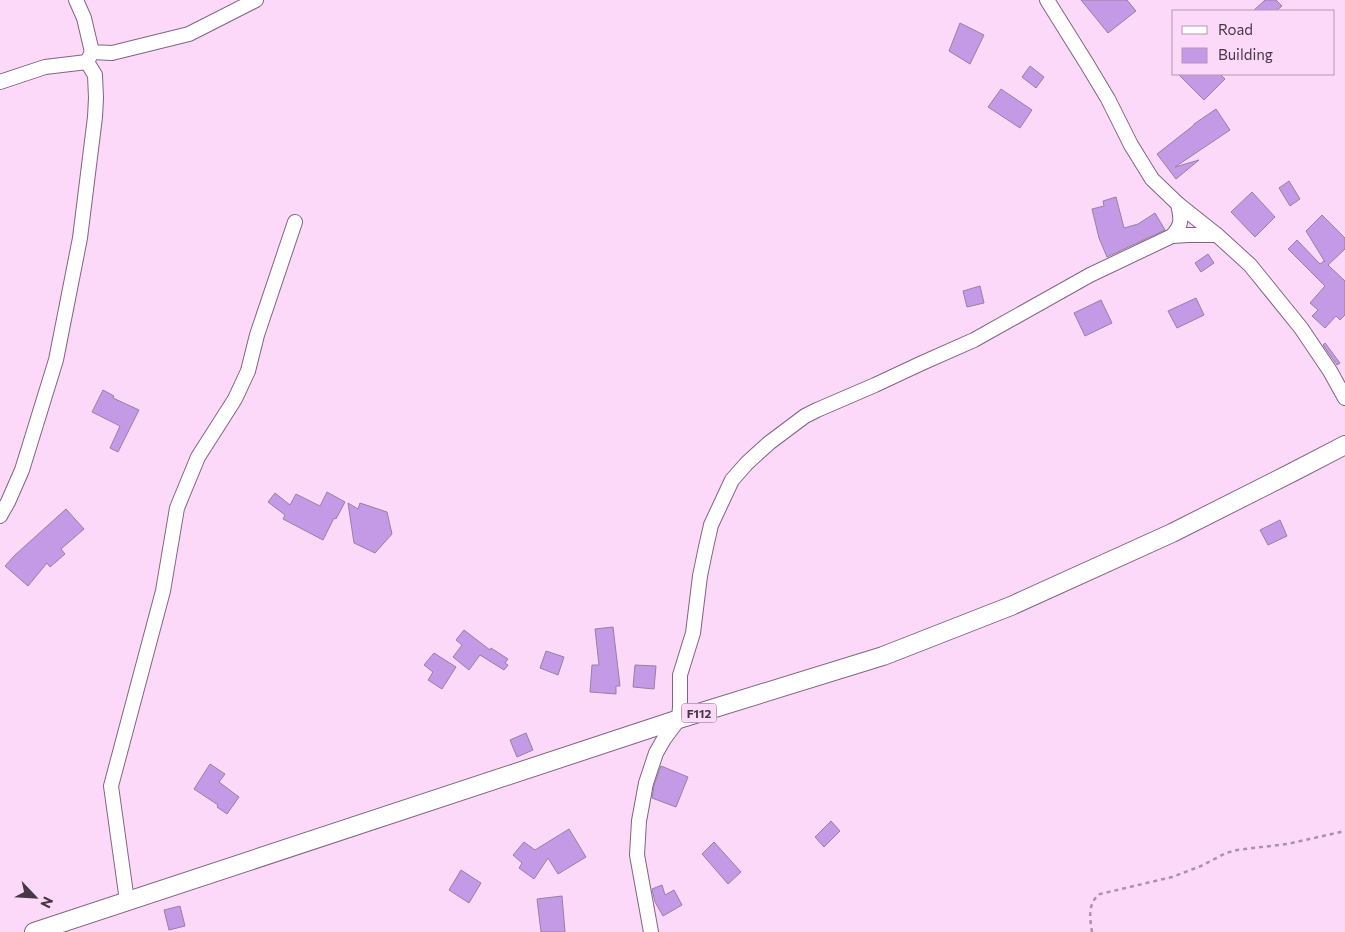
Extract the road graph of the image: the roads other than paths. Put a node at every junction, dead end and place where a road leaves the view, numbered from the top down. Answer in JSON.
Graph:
{"nodes":[{"id":1,"x":76,"y":0,"type":"edge"},
{"id":2,"x":256,"y":0,"type":"edge"},
{"id":3,"x":1047,"y":0,"type":"edge"},
{"id":4,"x":89,"y":57,"type":"junction"},
{"id":5,"x":0,"y":82,"type":"edge"},
{"id":6,"x":1178,"y":204,"type":"junction"},
{"id":7,"x":296,"y":222,"type":"dead end"},
{"id":8,"x":1217,"y":235,"type":"junction"},
{"id":9,"x":1172,"y":236,"type":"junction"},
{"id":10,"x":1345,"y":398,"type":"edge"},
{"id":11,"x":1345,"y":444,"type":"edge"},
{"id":12,"x":0,"y":516,"type":"edge"},
{"id":13,"x":679,"y":719,"type":"junction"},
{"id":14,"x":640,"y":733,"type":"junction"},
{"id":15,"x":656,"y":753,"type":"junction"},
{"id":16,"x":127,"y":901,"type":"junction"},
{"id":17,"x":34,"y":932,"type":"edge"},
{"id":18,"x":651,"y":932,"type":"edge"}],
"edges":[{"from":1,"to":4,"type":"street"},
{"from":2,"to":4,"type":"street"},
{"from":3,"to":6,"type":"street"},
{"from":4,"to":5,"type":"street"},
{"from":4,"to":12,"type":"street"},
{"from":6,"to":8,"type":"street"},
{"from":6,"to":9,"type":"street"},
{"from":7,"to":16,"type":"street"},
{"from":8,"to":9,"type":"street"},
{"from":8,"to":10,"type":"street"},
{"from":9,"to":13,"type":"street"},
{"from":11,"to":13,"type":"main road","number":"F112"},
{"from":13,"to":14,"type":"main road","number":"F112"},
{"from":13,"to":15,"type":"street"},
{"from":14,"to":15,"type":"street"},
{"from":14,"to":16,"type":"main road","number":"F112"},
{"from":15,"to":18,"type":"street"},
{"from":16,"to":17,"type":"main road","number":"F112"}]}
